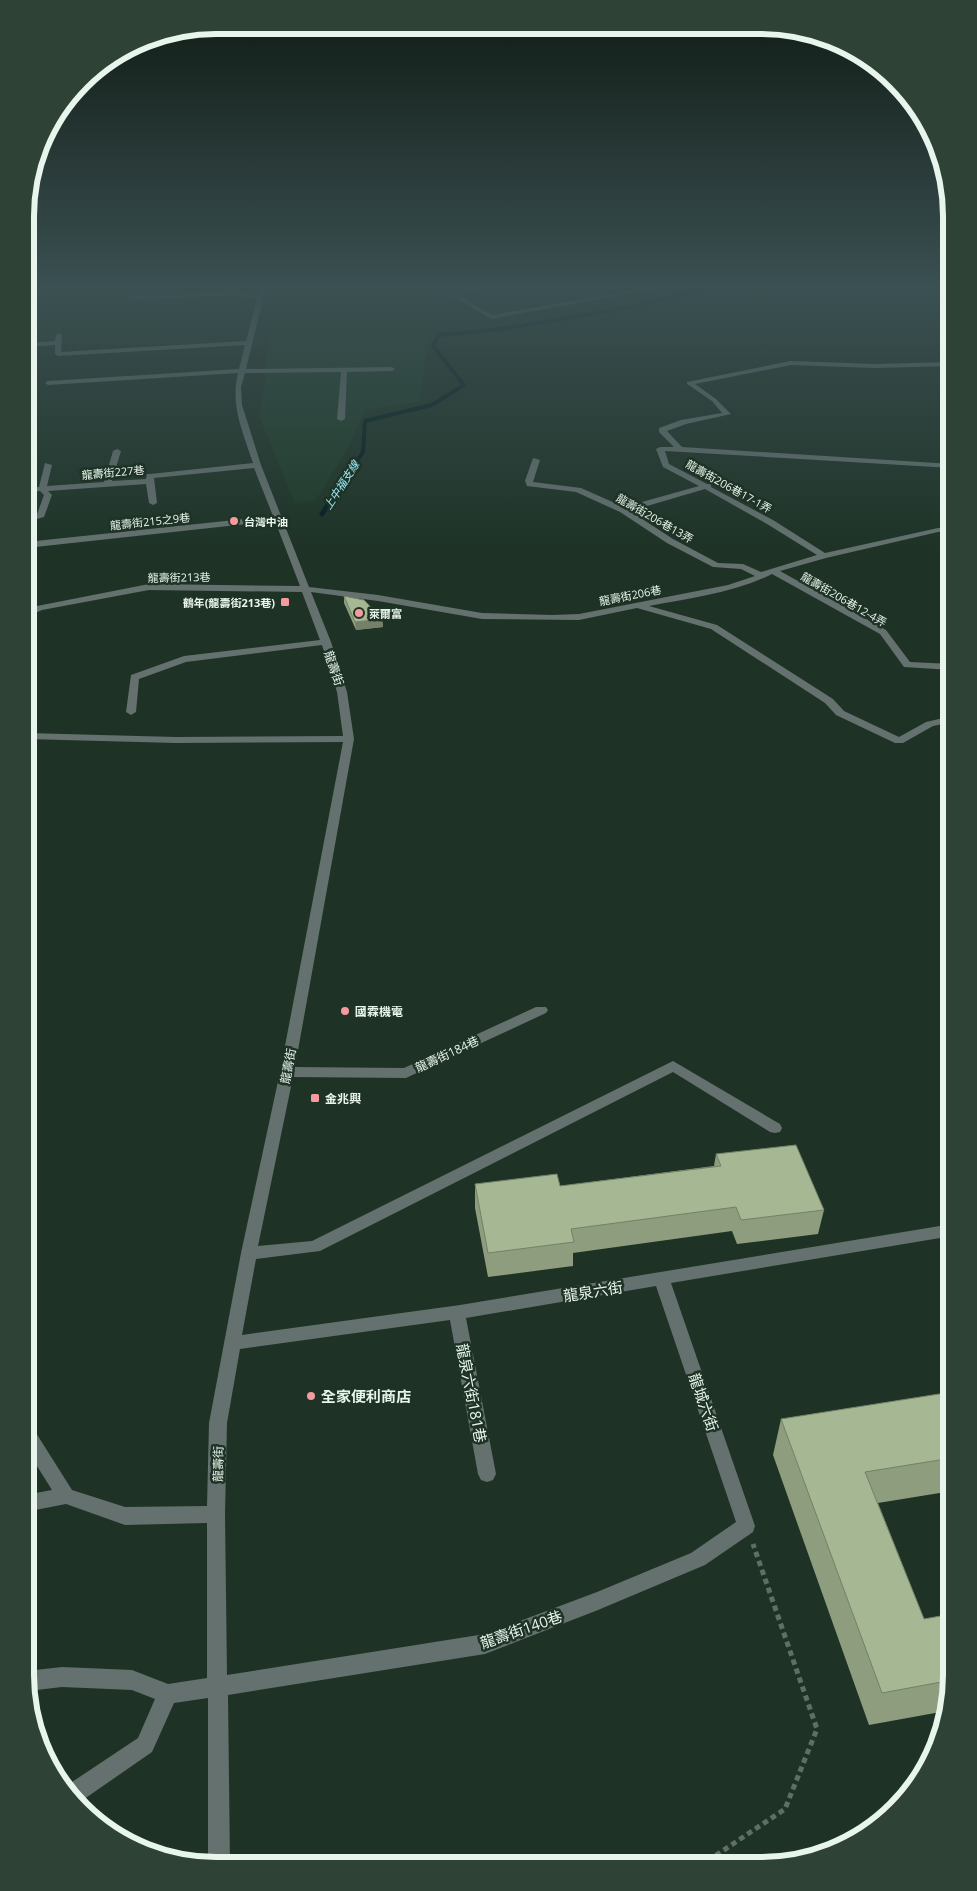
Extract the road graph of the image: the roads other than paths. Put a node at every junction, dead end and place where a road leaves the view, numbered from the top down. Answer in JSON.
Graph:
{"nodes":[{"id":1,"x":173,"y":375,"type":"edge"},
{"id":2,"x":241,"y":375,"type":"edge"},
{"id":3,"x":344,"y":375,"type":"edge"},
{"id":4,"x":731,"y":375,"type":"edge"},
{"id":5,"x":48,"y":383,"type":"dead end"},
{"id":6,"x":341,"y":419,"type":"dead end"},
{"id":7,"x":680,"y":449,"type":"junction"},
{"id":8,"x":117,"y":451,"type":"dead end"},
{"id":9,"x":536,"y":460,"type":"dead end"},
{"id":10,"x":48,"y":465,"type":"dead end"},
{"id":11,"x":943,"y":465,"type":"edge"},
{"id":12,"x":257,"y":466,"type":"junction"},
{"id":13,"x":150,"y":481,"type":"junction"},
{"id":14,"x":107,"y":484,"type":"junction"},
{"id":15,"x":708,"y":486,"type":"junction"},
{"id":16,"x":42,"y":489,"type":"junction"},
{"id":17,"x":34,"y":490,"type":"edge"},
{"id":18,"x":153,"y":503,"type":"dead end"},
{"id":19,"x":623,"y":510,"type":"junction"},
{"id":20,"x":40,"y":517,"type":"dead end"},
{"id":21,"x":277,"y":518,"type":"junction"},
{"id":22,"x":943,"y":530,"type":"edge"},
{"id":23,"x":34,"y":544,"type":"edge"},
{"id":24,"x":824,"y":556,"type":"junction"},
{"id":25,"x":773,"y":571,"type":"junction"},
{"id":26,"x":762,"y":576,"type":"junction"},
{"id":27,"x":305,"y":589,"type":"junction"},
{"id":28,"x":639,"y":606,"type":"junction"},
{"id":29,"x":34,"y":611,"type":"edge"},
{"id":30,"x":326,"y":642,"type":"junction"},
{"id":31,"x":943,"y":667,"type":"edge"},
{"id":32,"x":131,"y":712,"type":"dead end"},
{"id":33,"x":943,"y":721,"type":"edge"},
{"id":34,"x":34,"y":736,"type":"edge"},
{"id":35,"x":349,"y":739,"type":"junction"},
{"id":36,"x":541,"y":1010,"type":"dead end"},
{"id":37,"x":288,"y":1072,"type":"junction"},
{"id":38,"x":775,"y":1128,"type":"dead end"},
{"id":39,"x":943,"y":1231,"type":"edge"},
{"id":40,"x":249,"y":1253,"type":"junction"},
{"id":41,"x":662,"y":1279,"type":"junction"},
{"id":42,"x":458,"y":1313,"type":"junction"},
{"id":43,"x":232,"y":1342,"type":"junction"},
{"id":44,"x":34,"y":1446,"type":"edge"},
{"id":45,"x":488,"y":1474,"type":"dead end"},
{"id":46,"x":66,"y":1496,"type":"junction"},
{"id":47,"x":34,"y":1502,"type":"edge"},
{"id":48,"x":216,"y":1514,"type":"junction"},
{"id":49,"x":746,"y":1526,"type":"joint"},
{"id":50,"x":34,"y":1680,"type":"edge"},
{"id":51,"x":218,"y":1687,"type":"junction"},
{"id":52,"x":168,"y":1694,"type":"junction"},
{"id":53,"x":76,"y":1792,"type":"edge"},
{"id":54,"x":220,"y":1857,"type":"edge"}],
"edges":[{"from":1,"to":5,"type":"street"},
{"from":2,"to":12,"type":"street","name":"龍壽街"},
{"from":3,"to":6,"type":"street"},
{"from":4,"to":7,"type":"street","name":"龍壽街206巷17-1弄"},
{"from":7,"to":11,"type":"street"},
{"from":7,"to":15,"type":"street","name":"龍壽街206巷17-1弄"},
{"from":8,"to":14,"type":"street"},
{"from":9,"to":19,"type":"street","name":"龍壽街206巷13弄"},
{"from":10,"to":16,"type":"street"},
{"from":12,"to":13,"type":"street","name":"龍壽街227巷"},
{"from":12,"to":21,"type":"street","name":"龍壽街"},
{"from":13,"to":14,"type":"street","name":"龍壽街227巷"},
{"from":13,"to":18,"type":"street"},
{"from":14,"to":16,"type":"street","name":"龍壽街227巷"},
{"from":15,"to":19,"type":"street"},
{"from":15,"to":24,"type":"street","name":"龍壽街206巷17-1弄"},
{"from":16,"to":17,"type":"street","name":"龍壽街227巷"},
{"from":16,"to":20,"type":"street"},
{"from":19,"to":26,"type":"street","name":"龍壽街206巷13弄"},
{"from":21,"to":23,"type":"street","name":"龍壽街215之9巷"},
{"from":21,"to":27,"type":"street","name":"龍壽街"},
{"from":22,"to":24,"type":"street","name":"龍壽街206巷"},
{"from":24,"to":25,"type":"street","name":"龍壽街206巷"},
{"from":25,"to":26,"type":"street","name":"龍壽街206巷"},
{"from":25,"to":31,"type":"street","name":"龍壽街206巷12-4弄"},
{"from":26,"to":28,"type":"street","name":"龍壽街206巷"},
{"from":27,"to":28,"type":"street","name":"龍壽街206巷"},
{"from":27,"to":29,"type":"street","name":"龍壽街213巷"},
{"from":27,"to":30,"type":"street","name":"龍壽街"},
{"from":28,"to":33,"type":"street"},
{"from":30,"to":32,"type":"street"},
{"from":30,"to":35,"type":"street","name":"龍壽街"},
{"from":34,"to":35,"type":"street"},
{"from":35,"to":37,"type":"street","name":"龍壽街"},
{"from":36,"to":37,"type":"street","name":"龍壽街184巷"},
{"from":37,"to":40,"type":"street","name":"龍壽街"},
{"from":38,"to":40,"type":"street"},
{"from":39,"to":41,"type":"street","name":"龍泉六街"},
{"from":40,"to":43,"type":"street","name":"龍壽街"},
{"from":41,"to":42,"type":"street","name":"龍泉六街"},
{"from":41,"to":49,"type":"street","name":"龍城六街"},
{"from":42,"to":43,"type":"street","name":"龍泉六街"},
{"from":42,"to":45,"type":"street","name":"龍泉六街181巷"},
{"from":43,"to":48,"type":"street","name":"龍壽街"},
{"from":44,"to":46,"type":"street"},
{"from":46,"to":47,"type":"street"},
{"from":46,"to":48,"type":"street"},
{"from":48,"to":51,"type":"street","name":"龍壽街"},
{"from":49,"to":51,"type":"street","name":"龍壽街140巷"},
{"from":50,"to":52,"type":"street"},
{"from":51,"to":52,"type":"street","name":"龍壽街140巷"},
{"from":51,"to":54,"type":"street","name":"龍壽街"},
{"from":52,"to":53,"type":"street"}]}
